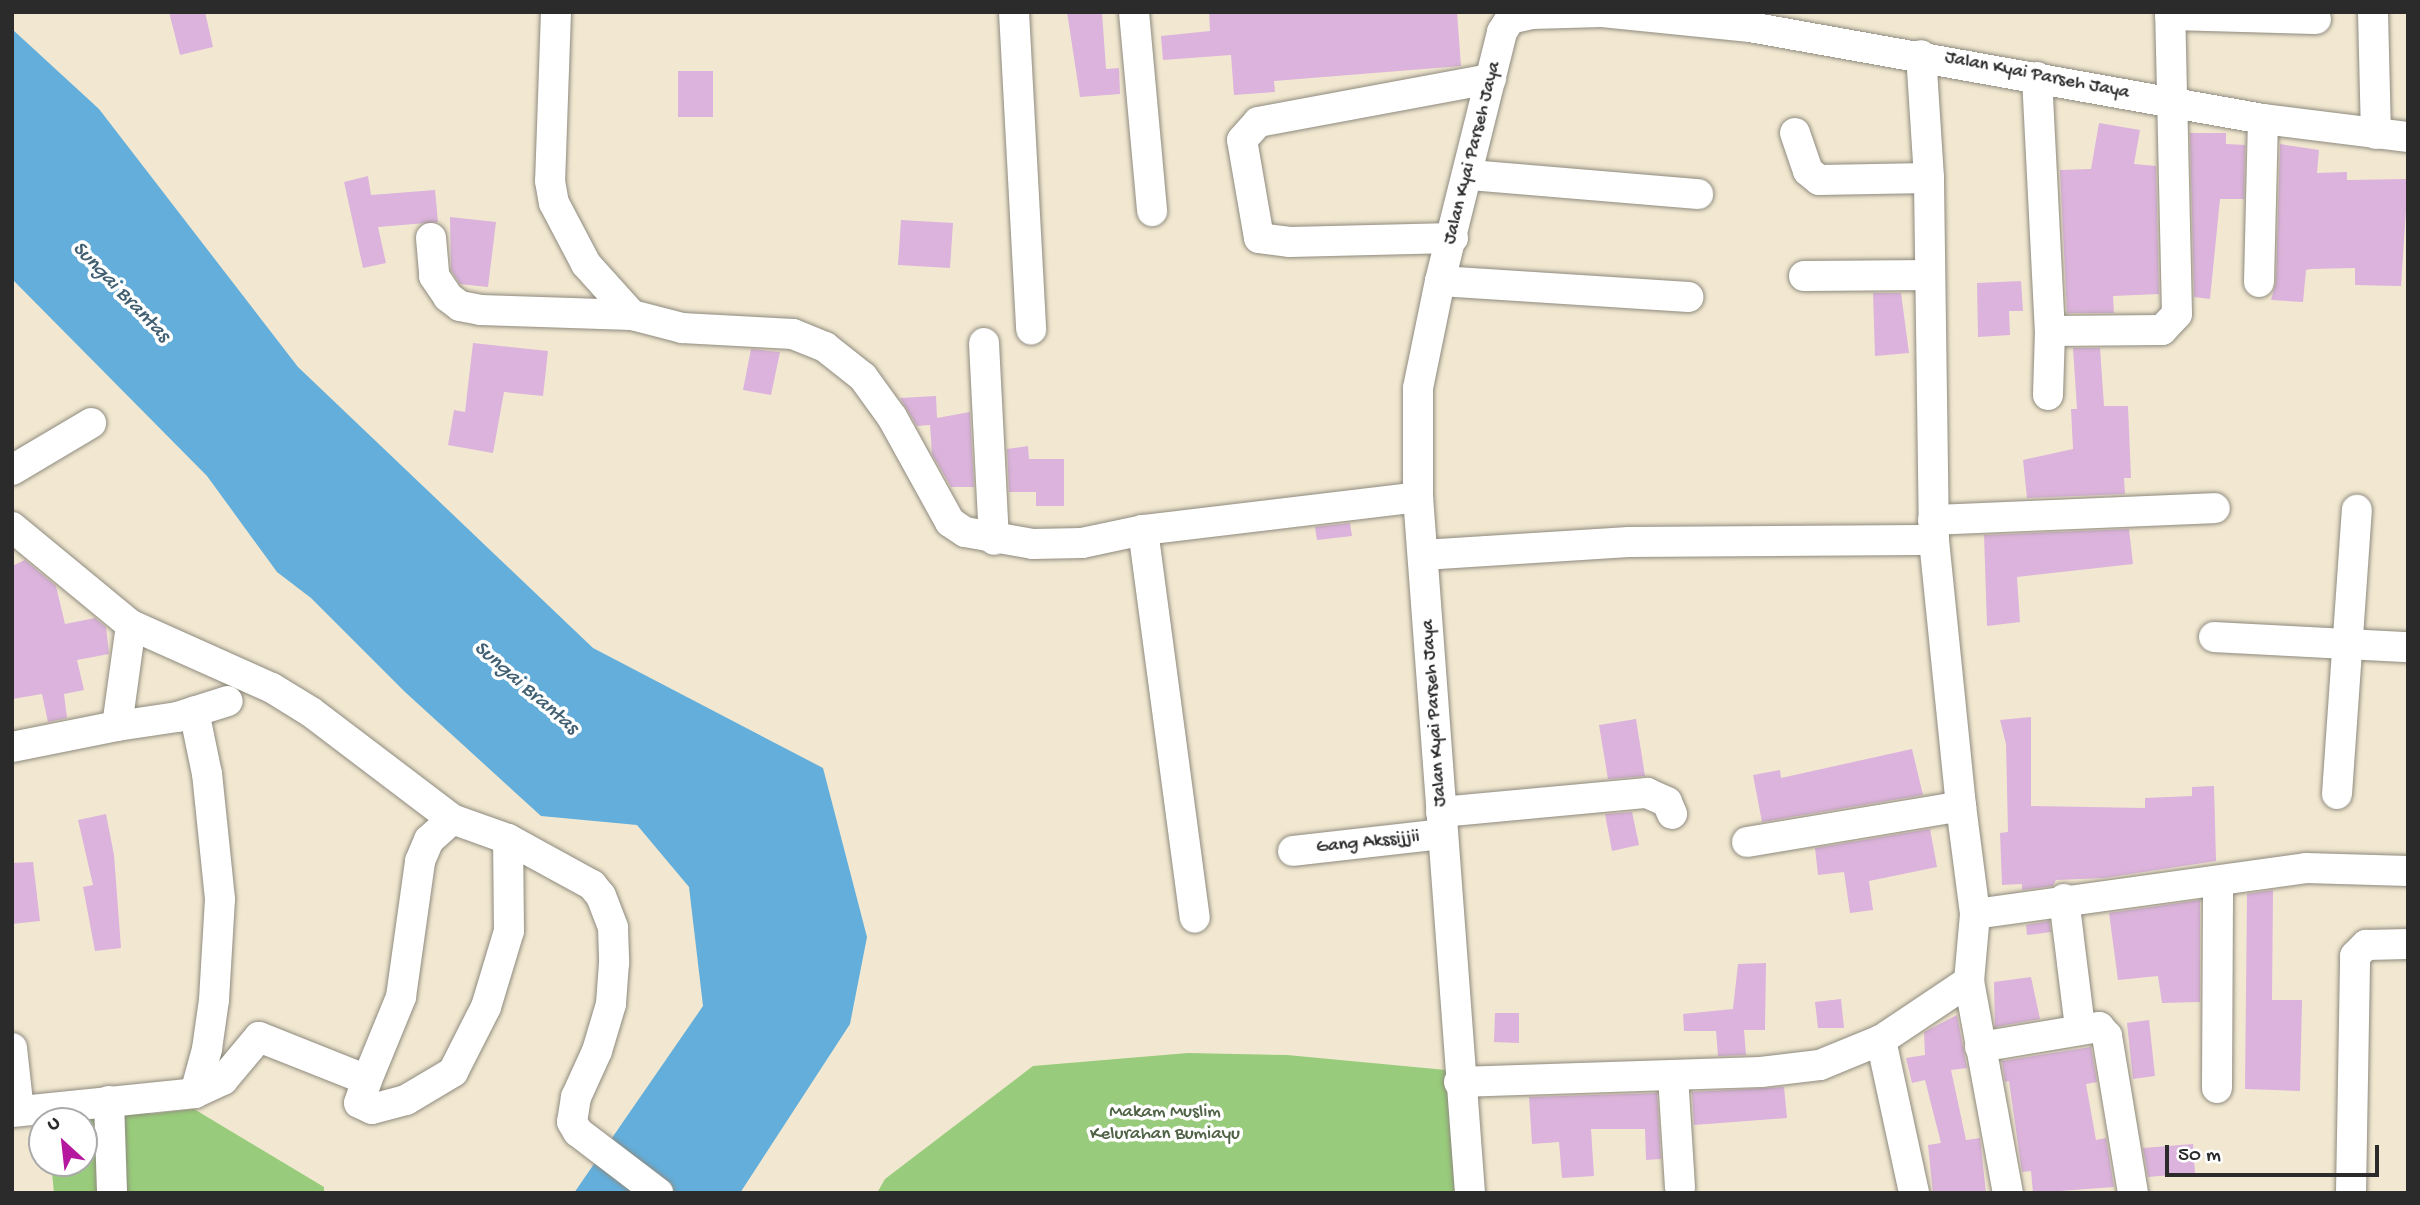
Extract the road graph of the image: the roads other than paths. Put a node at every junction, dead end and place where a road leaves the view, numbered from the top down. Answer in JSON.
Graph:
{"nodes":[{"id":1,"x":556,"y":12,"type":"edge"},
{"id":2,"x":1014,"y":12,"type":"edge"},
{"id":3,"x":1134,"y":12,"type":"edge"},
{"id":4,"x":1560,"y":12,"type":"edge"},
{"id":5,"x":2373,"y":12,"type":"edge"},
{"id":6,"x":2170,"y":14,"type":"edge"},
{"id":7,"x":2316,"y":19,"type":"dead end"},
{"id":8,"x":1922,"y":55,"type":"junction"},
{"id":9,"x":2037,"y":77,"type":"junction"},
{"id":10,"x":1491,"y":79,"type":"junction"},
{"id":11,"x":2170,"y":101,"type":"junction"},
{"id":12,"x":2263,"y":119,"type":"junction"},
{"id":13,"x":1795,"y":133,"type":"dead end"},
{"id":14,"x":2376,"y":134,"type":"junction"},
{"id":15,"x":2408,"y":137,"type":"edge"},
{"id":16,"x":1470,"y":175,"type":"junction"},
{"id":17,"x":1929,"y":178,"type":"junction"},
{"id":18,"x":1698,"y":194,"type":"dead end"},
{"id":19,"x":1152,"y":211,"type":"dead end"},
{"id":20,"x":431,"y":237,"type":"dead end"},
{"id":21,"x":1453,"y":238,"type":"junction"},
{"id":22,"x":1930,"y":275,"type":"junction"},
{"id":23,"x":1804,"y":276,"type":"dead end"},
{"id":24,"x":1440,"y":281,"type":"junction"},
{"id":25,"x":2259,"y":282,"type":"dead end"},
{"id":26,"x":1688,"y":297,"type":"dead end"},
{"id":27,"x":632,"y":315,"type":"junction"},
{"id":28,"x":1031,"y":330,"type":"dead end"},
{"id":29,"x":2050,"y":331,"type":"junction"},
{"id":30,"x":985,"y":343,"type":"dead end"},
{"id":31,"x":2048,"y":395,"type":"dead end"},
{"id":32,"x":91,"y":423,"type":"dead end"},
{"id":33,"x":12,"y":470,"type":"edge"},
{"id":34,"x":1418,"y":497,"type":"junction"},
{"id":35,"x":2215,"y":508,"type":"dead end"},
{"id":36,"x":2357,"y":510,"type":"dead end"},
{"id":37,"x":12,"y":527,"type":"edge"},
{"id":38,"x":1143,"y":530,"type":"junction"},
{"id":39,"x":1933,"y":530,"type":"junction"},
{"id":40,"x":995,"y":540,"type":"junction"},
{"id":41,"x":1423,"y":555,"type":"junction"},
{"id":42,"x":131,"y":625,"type":"junction"},
{"id":43,"x":2214,"y":637,"type":"dead end"},
{"id":44,"x":2349,"y":643,"type":"junction"},
{"id":45,"x":2408,"y":647,"type":"edge"},
{"id":46,"x":228,"y":701,"type":"dead end"},
{"id":47,"x":194,"y":711,"type":"junction"},
{"id":48,"x":117,"y":726,"type":"junction"},
{"id":49,"x":12,"y":747,"type":"edge"},
{"id":50,"x":2337,"y":794,"type":"dead end"},
{"id":51,"x":1961,"y":806,"type":"junction"},
{"id":52,"x":1672,"y":814,"type":"dead end"},
{"id":53,"x":452,"y":819,"type":"junction"},
{"id":54,"x":1442,"y":823,"type":"junction"},
{"id":55,"x":508,"y":839,"type":"junction"},
{"id":56,"x":1747,"y":842,"type":"dead end"},
{"id":57,"x":1293,"y":850,"type":"dead end"},
{"id":58,"x":2408,"y":871,"type":"edge"},
{"id":59,"x":2218,"y":881,"type":"junction"},
{"id":60,"x":2064,"y":899,"type":"junction"},
{"id":61,"x":1975,"y":914,"type":"junction"},
{"id":62,"x":1195,"y":918,"type":"dead end"},
{"id":63,"x":2408,"y":944,"type":"edge"},
{"id":64,"x":1969,"y":981,"type":"junction"},
{"id":65,"x":2080,"y":1028,"type":"junction"},
{"id":66,"x":1881,"y":1040,"type":"junction"},
{"id":67,"x":1980,"y":1047,"type":"junction"},
{"id":68,"x":12,"y":1048,"type":"edge"},
{"id":69,"x":1673,"y":1076,"type":"junction"},
{"id":70,"x":367,"y":1080,"type":"junction"},
{"id":71,"x":1459,"y":1082,"type":"junction"},
{"id":72,"x":2217,"y":1088,"type":"dead end"},
{"id":73,"x":195,"y":1093,"type":"junction"},
{"id":74,"x":110,"y":1101,"type":"junction"},
{"id":75,"x":16,"y":1111,"type":"edge"},
{"id":76,"x":1679,"y":1188,"type":"dead end"},
{"id":77,"x":112,"y":1193,"type":"edge"},
{"id":78,"x":658,"y":1193,"type":"edge"},
{"id":79,"x":1470,"y":1193,"type":"edge"},
{"id":80,"x":1914,"y":1193,"type":"edge"},
{"id":81,"x":2008,"y":1193,"type":"edge"},
{"id":82,"x":2133,"y":1193,"type":"edge"},
{"id":83,"x":2351,"y":1193,"type":"edge"}],
"edges":[{"from":1,"to":27,"type":"street"},
{"from":2,"to":28,"type":"street"},
{"from":3,"to":19,"type":"street"},
{"from":4,"to":8,"type":"street","name":"Jalan Kyai Parseh Jaya"},
{"from":4,"to":10,"type":"street","name":"Jalan Kyai Parseh Jaya"},
{"from":5,"to":14,"type":"street"},
{"from":6,"to":7,"type":"street"},
{"from":6,"to":11,"type":"street"},
{"from":8,"to":9,"type":"street","name":"Jalan Kyai Parseh Jaya"},
{"from":8,"to":17,"type":"street"},
{"from":9,"to":11,"type":"street","name":"Jalan Kyai Parseh Jaya"},
{"from":9,"to":29,"type":"street"},
{"from":10,"to":16,"type":"street","name":"Jalan Kyai Parseh Jaya"},
{"from":10,"to":21,"type":"street"},
{"from":11,"to":12,"type":"street","name":"Jalan Kyai Parseh Jaya"},
{"from":11,"to":29,"type":"street"},
{"from":12,"to":14,"type":"street","name":"Jalan Kyai Parseh Jaya"},
{"from":12,"to":25,"type":"street"},
{"from":13,"to":17,"type":"street"},
{"from":14,"to":15,"type":"street","name":"Jalan Kyai Parseh Jaya"},
{"from":16,"to":18,"type":"street"},
{"from":16,"to":21,"type":"street","name":"Jalan Kyai Parseh Jaya"},
{"from":17,"to":22,"type":"street"},
{"from":20,"to":27,"type":"street"},
{"from":21,"to":24,"type":"street","name":"Jalan Kyai Parseh Jaya"},
{"from":22,"to":23,"type":"street"},
{"from":22,"to":39,"type":"street"},
{"from":24,"to":26,"type":"street"},
{"from":24,"to":34,"type":"street","name":"Jalan Kyai Parseh Jaya"},
{"from":27,"to":40,"type":"street"},
{"from":29,"to":31,"type":"street"},
{"from":30,"to":40,"type":"street"},
{"from":32,"to":33,"type":"street"},
{"from":34,"to":38,"type":"street"},
{"from":34,"to":41,"type":"street","name":"Jalan Kyai Parseh Jaya"},
{"from":35,"to":39,"type":"street"},
{"from":36,"to":44,"type":"street"},
{"from":37,"to":42,"type":"street"},
{"from":38,"to":40,"type":"street"},
{"from":38,"to":62,"type":"street"},
{"from":39,"to":41,"type":"street"},
{"from":39,"to":51,"type":"street"},
{"from":41,"to":54,"type":"street","name":"Jalan Kyai Parseh Jaya"},
{"from":42,"to":48,"type":"street"},
{"from":42,"to":53,"type":"street"},
{"from":43,"to":44,"type":"street"},
{"from":44,"to":45,"type":"street"},
{"from":44,"to":50,"type":"street"},
{"from":46,"to":47,"type":"street"},
{"from":47,"to":48,"type":"street"},
{"from":47,"to":73,"type":"street"},
{"from":48,"to":49,"type":"street"},
{"from":51,"to":56,"type":"street"},
{"from":51,"to":61,"type":"street"},
{"from":52,"to":54,"type":"street","name":"Gang Akssijjii"},
{"from":53,"to":55,"type":"street"},
{"from":53,"to":70,"type":"street"},
{"from":54,"to":57,"type":"street","name":"Gang Akssijjii"},
{"from":54,"to":71,"type":"street","name":"Jalan Kyai Parseh Jaya"},
{"from":55,"to":70,"type":"street"},
{"from":55,"to":78,"type":"street"},
{"from":58,"to":59,"type":"street"},
{"from":59,"to":60,"type":"street"},
{"from":59,"to":72,"type":"street"},
{"from":60,"to":61,"type":"street"},
{"from":60,"to":65,"type":"street"},
{"from":61,"to":64,"type":"street"},
{"from":63,"to":83,"type":"street"},
{"from":64,"to":66,"type":"street"},
{"from":64,"to":67,"type":"street"},
{"from":65,"to":67,"type":"street"},
{"from":65,"to":82,"type":"street"},
{"from":66,"to":69,"type":"street"},
{"from":66,"to":80,"type":"street"},
{"from":67,"to":81,"type":"street"},
{"from":68,"to":75,"type":"street"},
{"from":69,"to":71,"type":"street"},
{"from":69,"to":76,"type":"street"},
{"from":70,"to":73,"type":"street"},
{"from":71,"to":79,"type":"street","name":"Jalan Kyai Parseh Jaya"},
{"from":73,"to":74,"type":"street"},
{"from":74,"to":75,"type":"street"},
{"from":74,"to":77,"type":"street"}]}
